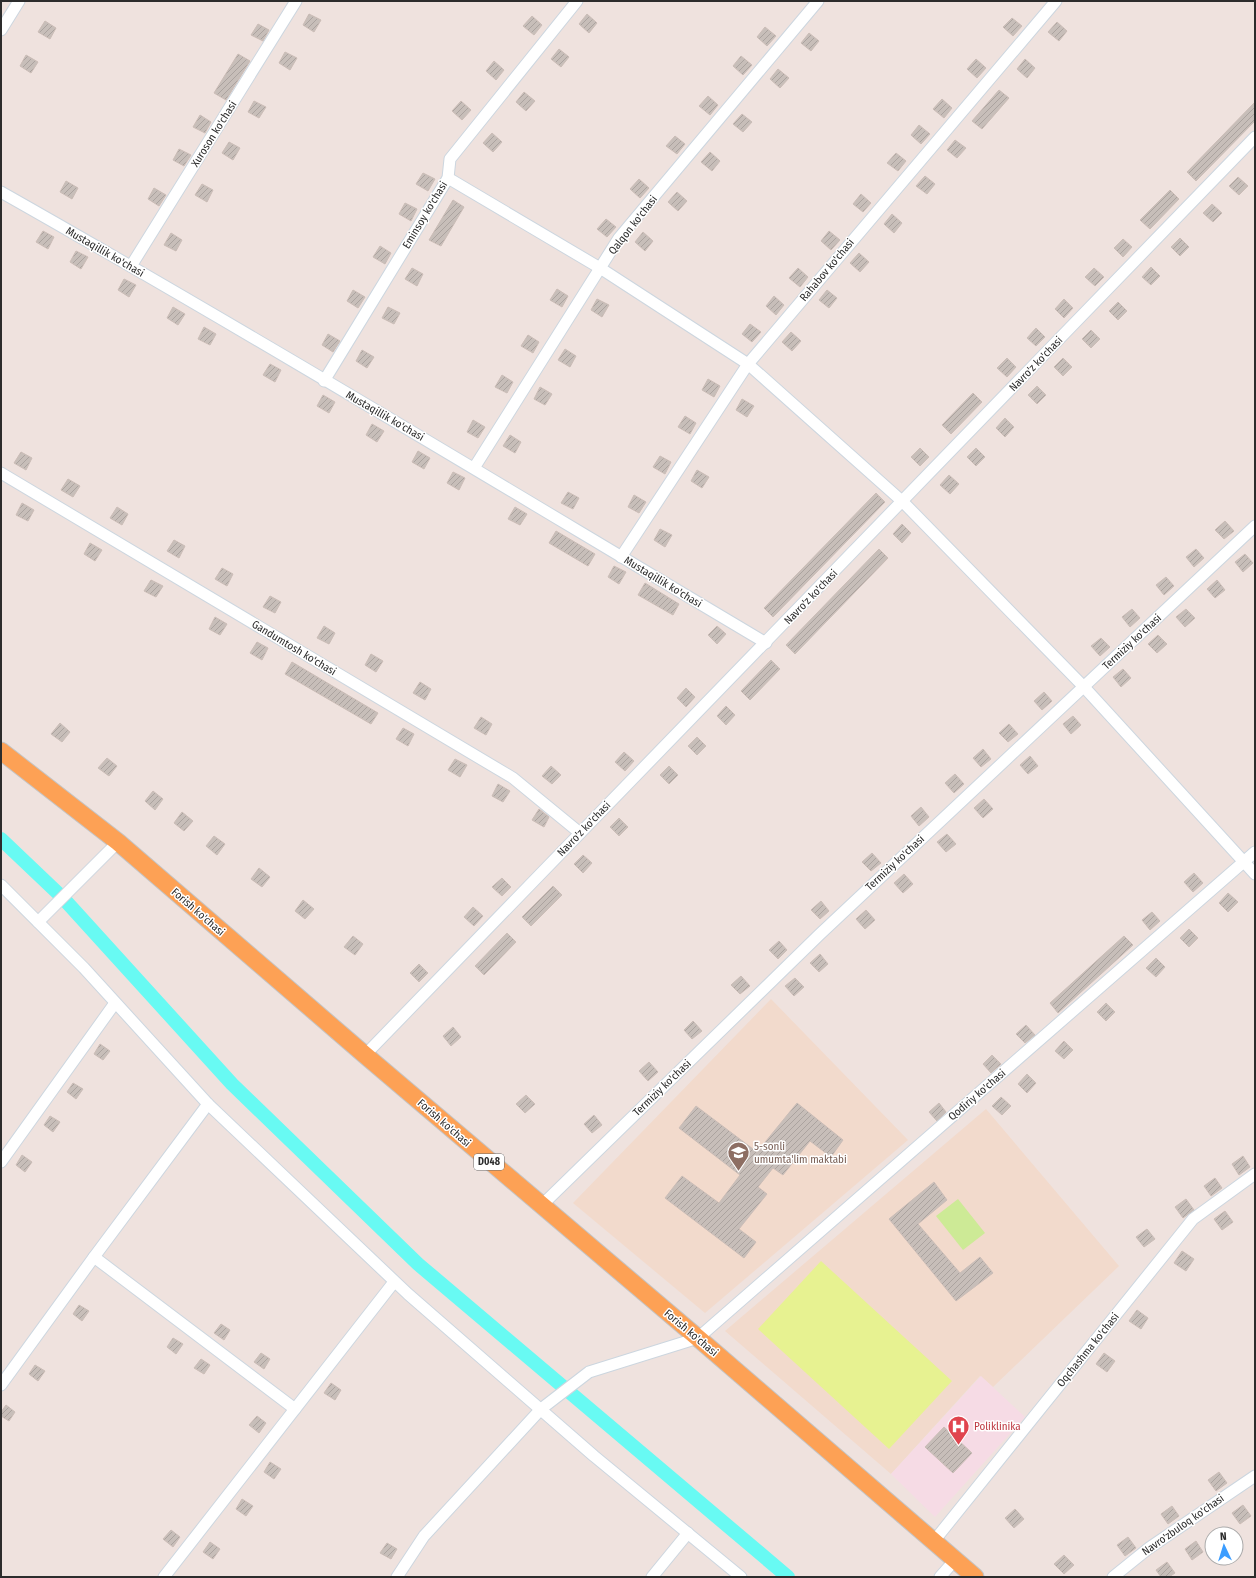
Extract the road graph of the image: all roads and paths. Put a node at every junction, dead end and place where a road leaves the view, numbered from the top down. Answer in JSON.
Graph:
{"nodes":[{"id":1,"x":19,"y":1,"type":"edge"},
{"id":2,"x":296,"y":1,"type":"edge"},
{"id":3,"x":578,"y":1,"type":"edge"},
{"id":4,"x":818,"y":1,"type":"edge"},
{"id":5,"x":1056,"y":1,"type":"edge"},
{"id":6,"x":1,"y":30,"type":"edge"},
{"id":7,"x":1255,"y":138,"type":"edge"},
{"id":8,"x":448,"y":178,"type":"junction"},
{"id":9,"x":1,"y":192,"type":"edge"},
{"id":10,"x":131,"y":266,"type":"junction"},
{"id":11,"x":600,"y":268,"type":"junction"},
{"id":12,"x":748,"y":364,"type":"junction"},
{"id":13,"x":324,"y":380,"type":"junction"},
{"id":14,"x":474,"y":468,"type":"junction"},
{"id":15,"x":1,"y":473,"type":"edge"},
{"id":16,"x":902,"y":502,"type":"junction"},
{"id":17,"x":1255,"y":526,"type":"edge"},
{"id":18,"x":621,"y":557,"type":"junction"},
{"id":19,"x":766,"y":643,"type":"junction"},
{"id":20,"x":1084,"y":687,"type":"junction"},
{"id":21,"x":1,"y":751,"type":"edge"},
{"id":22,"x":580,"y":833,"type":"junction"},
{"id":23,"x":118,"y":842,"type":"junction"},
{"id":24,"x":1255,"y":852,"type":"edge"},
{"id":25,"x":1244,"y":861,"type":"junction"},
{"id":26,"x":1255,"y":874,"type":"edge"},
{"id":27,"x":1,"y":885,"type":"edge"},
{"id":28,"x":38,"y":922,"type":"junction"},
{"id":29,"x":115,"y":1003,"type":"junction"},
{"id":30,"x":365,"y":1055,"type":"junction"},
{"id":31,"x":208,"y":1104,"type":"junction"},
{"id":32,"x":1,"y":1162,"type":"edge"},
{"id":33,"x":1255,"y":1174,"type":"edge"},
{"id":34,"x":541,"y":1206,"type":"junction"},
{"id":35,"x":94,"y":1256,"type":"junction"},
{"id":36,"x":394,"y":1282,"type":"junction"},
{"id":37,"x":698,"y":1338,"type":"junction"},
{"id":38,"x":1,"y":1385,"type":"edge"},
{"id":39,"x":295,"y":1409,"type":"junction"},
{"id":40,"x":541,"y":1410,"type":"junction"},
{"id":41,"x":1255,"y":1476,"type":"edge"},
{"id":42,"x":688,"y":1533,"type":"junction"},
{"id":43,"x":934,"y":1541,"type":"junction"},
{"id":44,"x":955,"y":1560,"type":"junction"},
{"id":45,"x":164,"y":1577,"type":"edge"},
{"id":46,"x":396,"y":1577,"type":"edge"},
{"id":47,"x":652,"y":1577,"type":"edge"},
{"id":48,"x":741,"y":1577,"type":"edge"},
{"id":49,"x":940,"y":1577,"type":"edge"},
{"id":50,"x":975,"y":1577,"type":"edge"},
{"id":51,"x":1113,"y":1577,"type":"edge"}],
"edges":[{"from":1,"to":6,"type":"street"},
{"from":2,"to":10,"type":"street","name":"Xuroson ko'chasi"},
{"from":3,"to":8,"type":"street","name":"Eminsoy ko'chasi"},
{"from":4,"to":11,"type":"street","name":"Qalqon ko'chasi"},
{"from":5,"to":12,"type":"street","name":"Rahabov ko'chasi"},
{"from":7,"to":16,"type":"street","name":"Navro'z ko'chasi"},
{"from":8,"to":11,"type":"street"},
{"from":8,"to":13,"type":"street","name":"Eminsoy ko'chasi"},
{"from":9,"to":10,"type":"street","name":"Mustaqillik ko'chasi"},
{"from":10,"to":13,"type":"street","name":"Mustaqillik ko'chasi"},
{"from":11,"to":12,"type":"street"},
{"from":11,"to":14,"type":"street","name":"Qalqon ko'chasi"},
{"from":12,"to":16,"type":"street"},
{"from":12,"to":18,"type":"street","name":"Rahabov ko'chasi"},
{"from":13,"to":14,"type":"street","name":"Mustaqillik ko'chasi"},
{"from":14,"to":18,"type":"street","name":"Mustaqillik ko'chasi"},
{"from":15,"to":22,"type":"street","name":"Gandumtosh ko'chasi"},
{"from":16,"to":19,"type":"street","name":"Navro'z ko'chasi"},
{"from":16,"to":20,"type":"street"},
{"from":17,"to":20,"type":"street","name":"Termiziy ko'chasi"},
{"from":18,"to":19,"type":"street","name":"Mustaqillik ko'chasi"},
{"from":19,"to":22,"type":"street","name":"Navro'z ko'chasi"},
{"from":20,"to":25,"type":"street"},
{"from":20,"to":34,"type":"street","name":"Termiziy ko'chasi"},
{"from":21,"to":23,"type":"main road","name":"Forish ko'chasi","number":"D048"},
{"from":22,"to":30,"type":"street","name":"Navro'z ko'chasi"},
{"from":23,"to":28,"type":"street"},
{"from":23,"to":30,"type":"main road","name":"Forish ko'chasi","number":"D048"},
{"from":24,"to":25,"type":"street","name":"Qodiriy ko'chasi"},
{"from":25,"to":26,"type":"street"},
{"from":25,"to":37,"type":"street","name":"Qodiriy ko'chasi"},
{"from":27,"to":28,"type":"street"},
{"from":28,"to":29,"type":"street"},
{"from":29,"to":31,"type":"street"},
{"from":29,"to":32,"type":"street"},
{"from":30,"to":34,"type":"main road","name":"Forish ko'chasi","number":"D048"},
{"from":31,"to":35,"type":"street"},
{"from":31,"to":36,"type":"street"},
{"from":33,"to":43,"type":"street","name":"Oqchashma ko'chasi"},
{"from":34,"to":37,"type":"main road","name":"Forish ko'chasi","number":"D048"},
{"from":35,"to":38,"type":"street"},
{"from":35,"to":39,"type":"street"},
{"from":36,"to":39,"type":"street"},
{"from":36,"to":40,"type":"street"},
{"from":37,"to":40,"type":"street"},
{"from":37,"to":43,"type":"main road","name":"Forish ko'chasi","number":"D048"},
{"from":39,"to":45,"type":"street"},
{"from":40,"to":42,"type":"street"},
{"from":40,"to":46,"type":"street"},
{"from":41,"to":51,"type":"street","name":"Navro'zbuloq ko'chasi"},
{"from":42,"to":47,"type":"street"},
{"from":42,"to":48,"type":"street"},
{"from":43,"to":44,"type":"main road","name":"Forish ko'chasi","number":"D048"},
{"from":44,"to":49,"type":"street"},
{"from":44,"to":50,"type":"main road","name":"Forish ko'chasi","number":"D048"}]}
